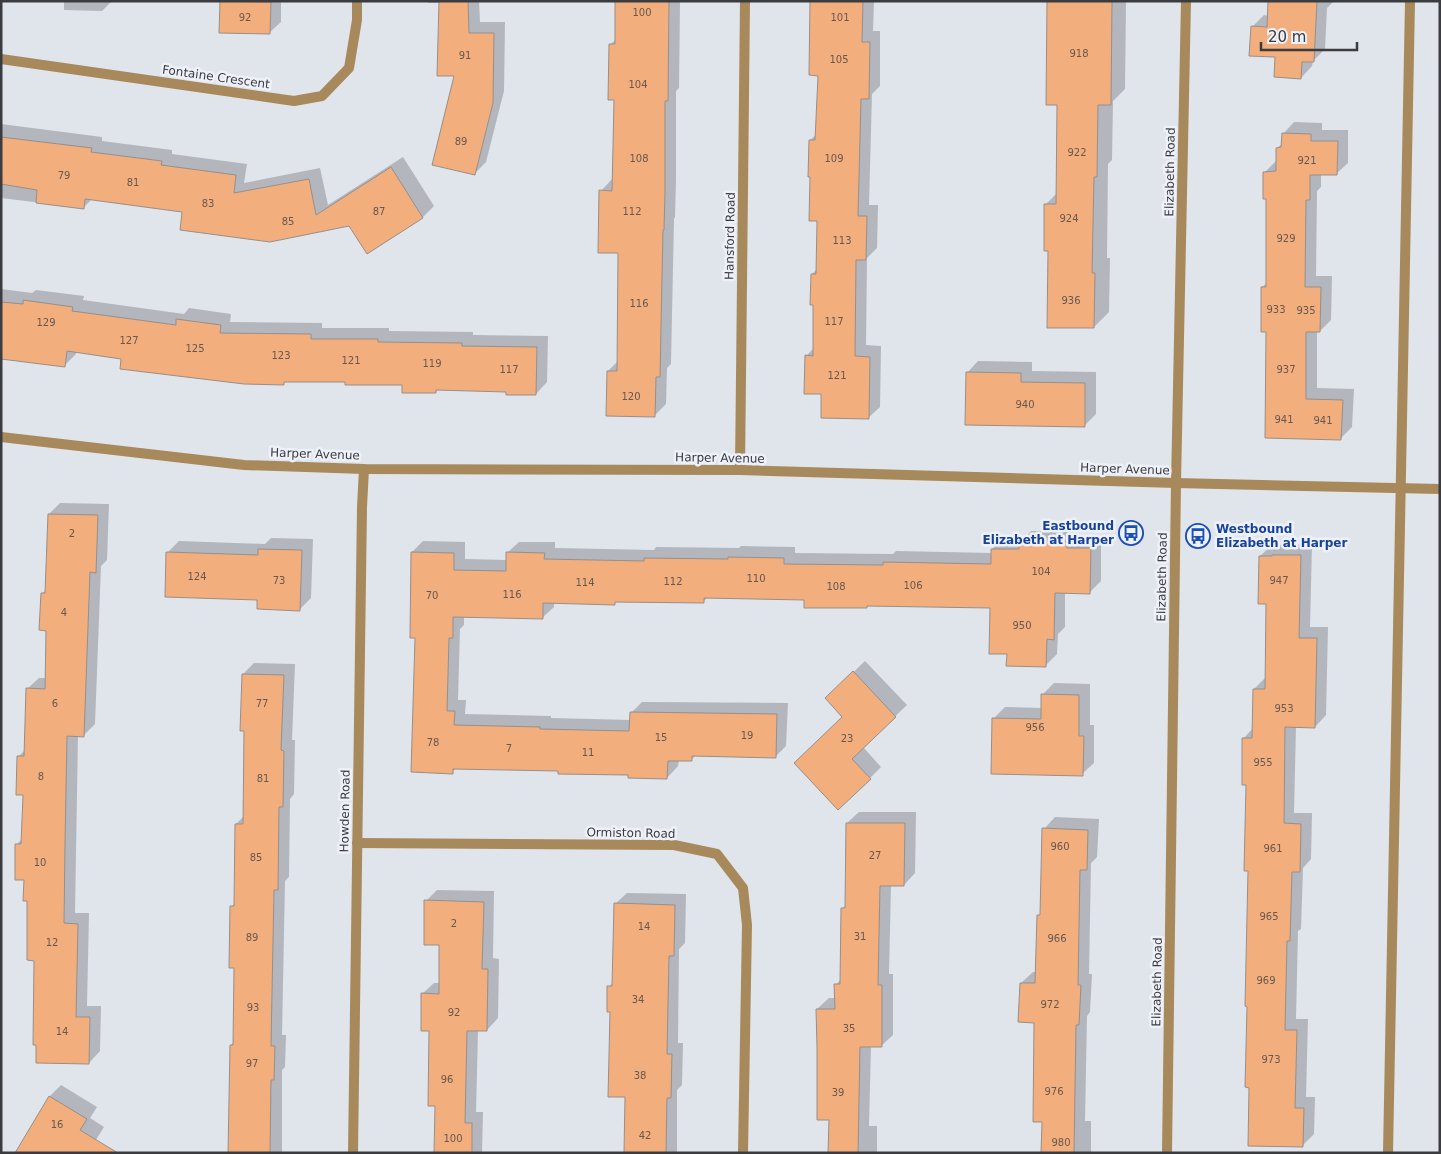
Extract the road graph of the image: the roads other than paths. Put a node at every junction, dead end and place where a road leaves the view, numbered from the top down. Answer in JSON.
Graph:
{"nodes":[{"id":1,"x":357,"y":1,"type":"edge"},
{"id":2,"x":744,"y":1,"type":"edge"},
{"id":3,"x":1186,"y":1,"type":"edge"},
{"id":4,"x":1410,"y":1,"type":"edge"},
{"id":5,"x":1,"y":59,"type":"edge"},
{"id":6,"x":1,"y":437,"type":"edge"},
{"id":7,"x":364,"y":469,"type":"junction"},
{"id":8,"x":740,"y":470,"type":"junction"},
{"id":9,"x":1176,"y":483,"type":"junction"},
{"id":10,"x":1401,"y":488,"type":"junction"},
{"id":11,"x":1440,"y":489,"type":"edge"},
{"id":12,"x":357,"y":844,"type":"junction"},
{"id":13,"x":353,"y":1153,"type":"edge"},
{"id":14,"x":743,"y":1153,"type":"edge"},
{"id":15,"x":1167,"y":1153,"type":"edge"},
{"id":16,"x":1388,"y":1153,"type":"edge"}],
"edges":[{"from":1,"to":5,"type":"street","name":"Fontaine Crescent"},
{"from":2,"to":8,"type":"street","name":"Hansford Road"},
{"from":3,"to":9,"type":"street","name":"Elizabeth Road"},
{"from":4,"to":10,"type":"street"},
{"from":6,"to":7,"type":"street","name":"Harper Avenue"},
{"from":7,"to":8,"type":"street","name":"Harper Avenue"},
{"from":7,"to":12,"type":"street","name":"Howden Road"},
{"from":8,"to":9,"type":"street","name":"Harper Avenue"},
{"from":9,"to":10,"type":"street","name":"Harper Avenue"},
{"from":9,"to":15,"type":"street","name":"Elizabeth Road"},
{"from":10,"to":11,"type":"street","name":"Harper Avenue"},
{"from":10,"to":16,"type":"street"},
{"from":12,"to":13,"type":"street","name":"Howden Road"},
{"from":12,"to":14,"type":"street","name":"Ormiston Road"}]}
